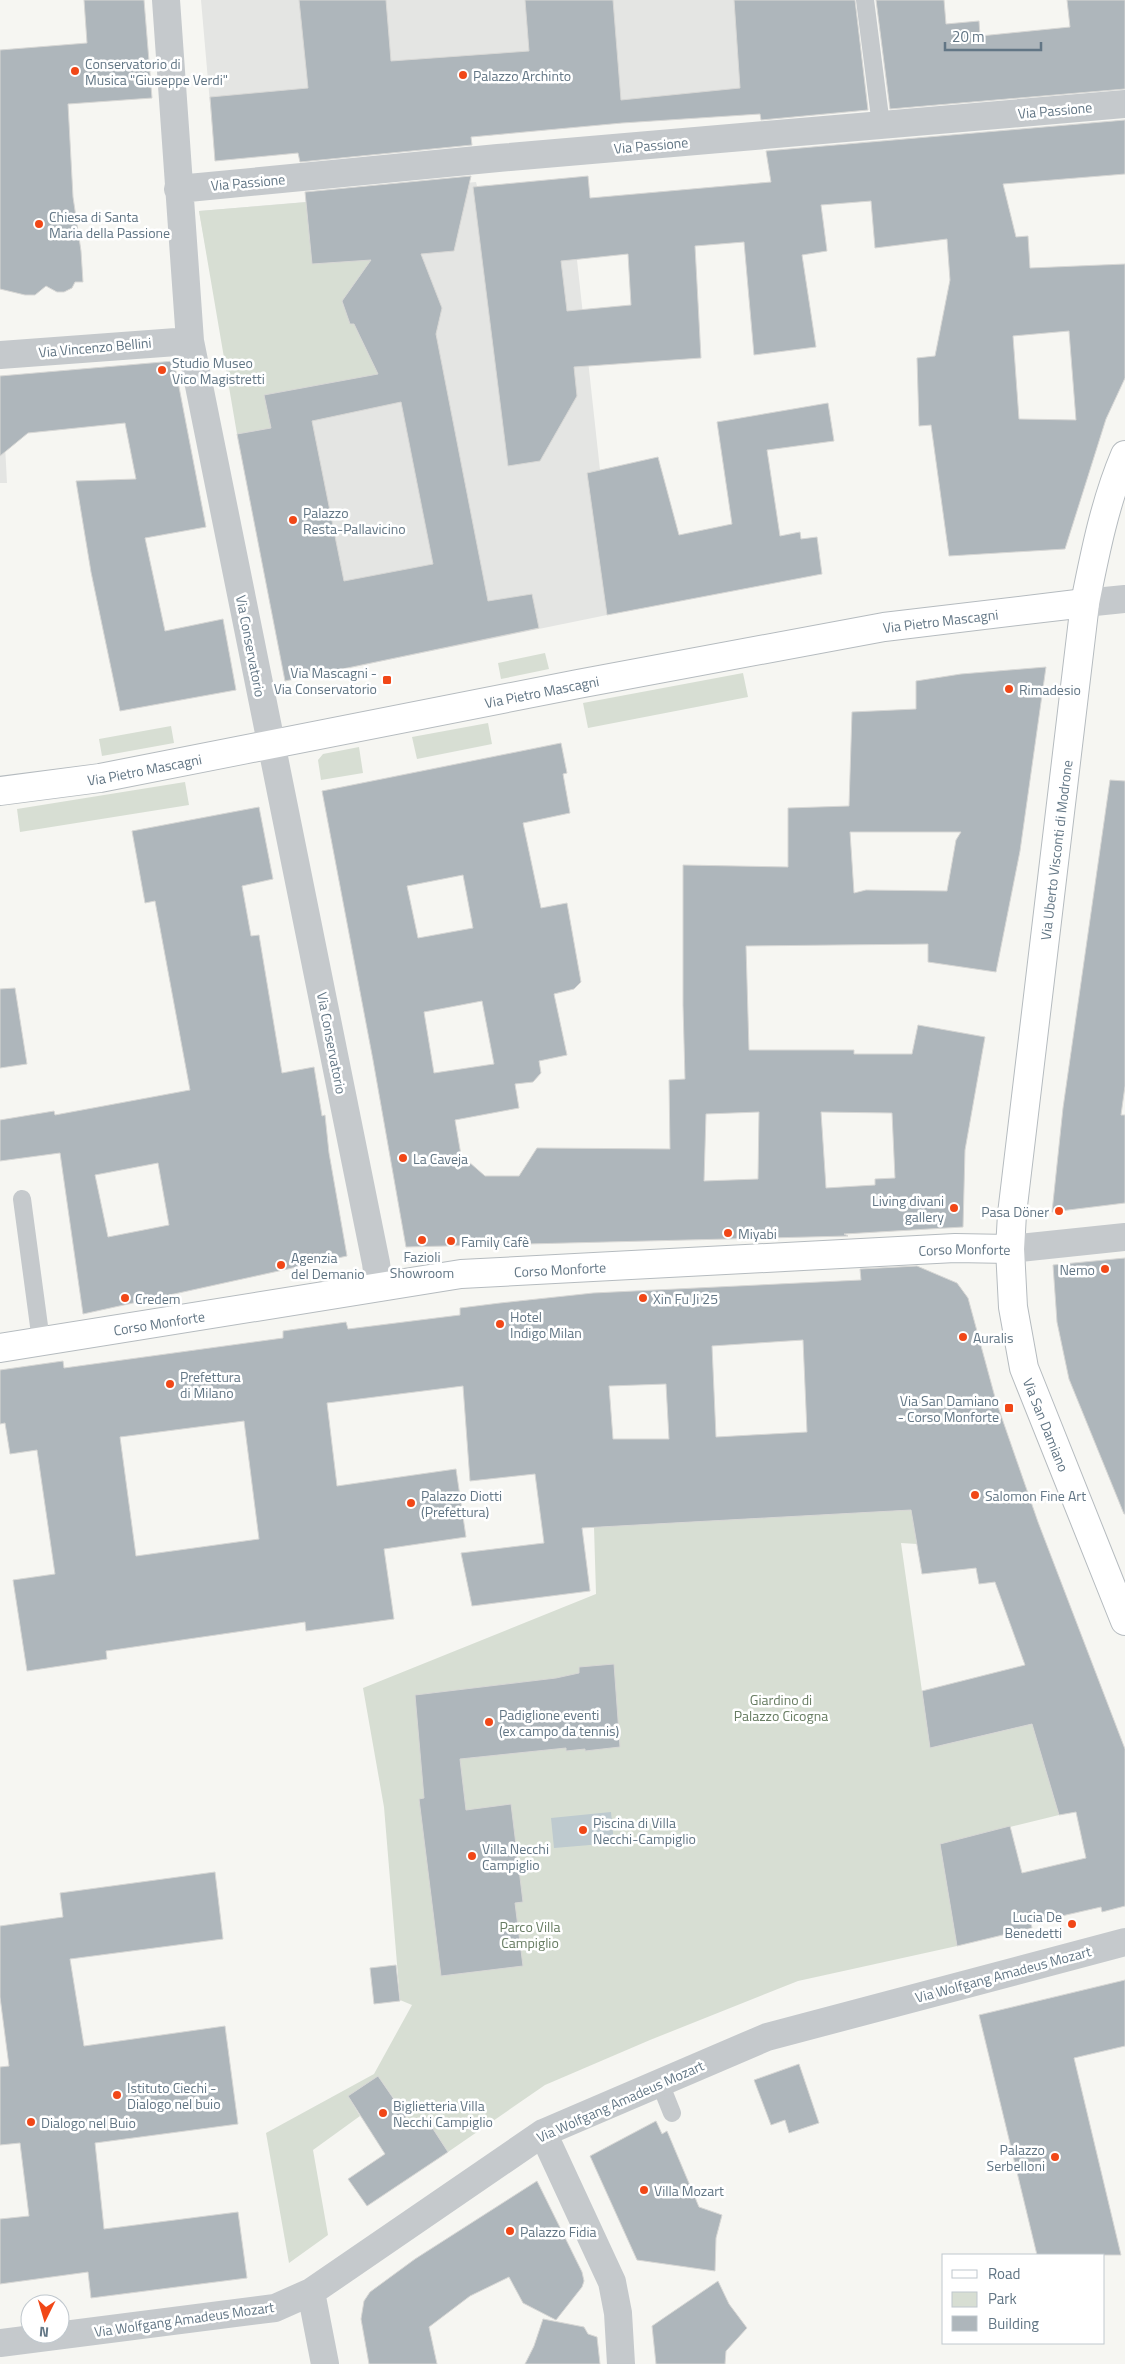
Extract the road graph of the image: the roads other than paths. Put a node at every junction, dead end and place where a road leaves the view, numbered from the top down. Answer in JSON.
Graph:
{"nodes":[{"id":1,"x":166,"y":0,"type":"edge"},
{"id":2,"x":865,"y":0,"type":"edge"},
{"id":3,"x":1125,"y":104,"type":"edge"},
{"id":4,"x":881,"y":125,"type":"junction"},
{"id":5,"x":178,"y":189,"type":"junction"},
{"id":6,"x":190,"y":341,"type":"junction"},
{"id":7,"x":0,"y":356,"type":"edge"},
{"id":8,"x":1125,"y":455,"type":"edge"},
{"id":9,"x":1107,"y":600,"type":"edge"},
{"id":10,"x":271,"y":744,"type":"junction"},
{"id":11,"x":0,"y":791,"type":"edge"},
{"id":12,"x":22,"y":1199,"type":"dead end"},
{"id":13,"x":1125,"y":1237,"type":"edge"},
{"id":14,"x":1010,"y":1249,"type":"junction"},
{"id":15,"x":379,"y":1287,"type":"junction"},
{"id":16,"x":41,"y":1341,"type":"junction"},
{"id":17,"x":0,"y":1348,"type":"edge"},
{"id":18,"x":1125,"y":1621,"type":"edge"},
{"id":19,"x":1125,"y":1942,"type":"edge"},
{"id":20,"x":660,"y":2083,"type":"junction"},
{"id":21,"x":672,"y":2113,"type":"dead end"},
{"id":22,"x":543,"y":2133,"type":"junction"},
{"id":23,"x":311,"y":2292,"type":"junction"},
{"id":24,"x":0,"y":2343,"type":"edge"},
{"id":25,"x":324,"y":2364,"type":"edge"},
{"id":26,"x":621,"y":2364,"type":"edge"}],
"edges":[{"from":1,"to":5,"type":"street","name":"Via Conservatorio"},
{"from":2,"to":4,"type":"lane"},
{"from":3,"to":4,"type":"street","name":"Via Passione"},
{"from":4,"to":5,"type":"street","name":"Via Passione"},
{"from":5,"to":6,"type":"street","name":"Via Conservatorio"},
{"from":6,"to":7,"type":"street","name":"Via Vincenzo Bellini"},
{"from":6,"to":10,"type":"street","name":"Via Conservatorio"},
{"from":8,"to":9,"type":"street","name":"Via Uberto Visconti di Modrone"},
{"from":9,"to":10,"type":"street","name":"Via Pietro Mascagni"},
{"from":9,"to":14,"type":"street","name":"Via Uberto Visconti di Modrone"},
{"from":10,"to":11,"type":"street","name":"Via Pietro Mascagni"},
{"from":10,"to":15,"type":"street","name":"Via Conservatorio"},
{"from":12,"to":16,"type":"lane"},
{"from":13,"to":14,"type":"street","name":"Corso Monforte"},
{"from":14,"to":15,"type":"street","name":"Corso Monforte"},
{"from":14,"to":18,"type":"street","name":"Via San Damiano"},
{"from":15,"to":16,"type":"street","name":"Corso Monforte"},
{"from":16,"to":17,"type":"street","name":"Corso Monforte"},
{"from":19,"to":20,"type":"street","name":"Via Wolfgang Amadeus Mozart"},
{"from":20,"to":21,"type":"lane"},
{"from":20,"to":22,"type":"street","name":"Via Wolfgang Amadeus Mozart"},
{"from":22,"to":23,"type":"street","name":"Via Wolfgang Amadeus Mozart"},
{"from":22,"to":26,"type":"street"},
{"from":23,"to":24,"type":"street","name":"Via Wolfgang Amadeus Mozart"},
{"from":23,"to":25,"type":"street"}]}
